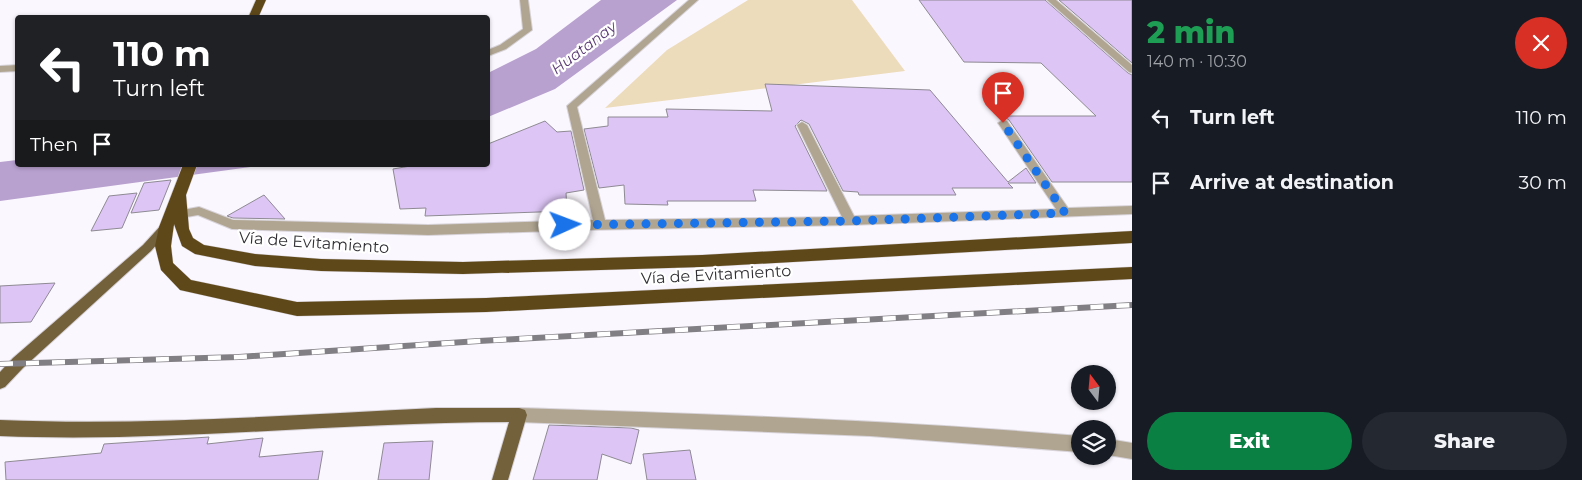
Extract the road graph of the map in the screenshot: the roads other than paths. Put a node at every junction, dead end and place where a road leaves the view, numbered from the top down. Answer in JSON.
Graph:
{"nodes":[{"id":1,"x":261,"y":0,"type":"edge"},
{"id":2,"x":524,"y":0,"type":"edge"},
{"id":3,"x":694,"y":0,"type":"edge"},
{"id":4,"x":1051,"y":0,"type":"edge"},
{"id":5,"x":254,"y":15,"type":"edge"},
{"id":6,"x":490,"y":52,"type":"edge"},
{"id":7,"x":15,"y":68,"type":"edge"},
{"id":8,"x":0,"y":69,"type":"edge"},
{"id":9,"x":1132,"y":70,"type":"edge"},
{"id":10,"x":1003,"y":123,"type":"dead end"},
{"id":11,"x":802,"y":125,"type":"dead end"},
{"id":12,"x":185,"y":176,"type":"edge"},
{"id":13,"x":1132,"y":210,"type":"edge"},
{"id":14,"x":1065,"y":213,"type":"junction"},
{"id":15,"x":181,"y":214,"type":"junction"},
{"id":16,"x":850,"y":221,"type":"junction"},
{"id":17,"x":600,"y":224,"type":"junction"},
{"id":18,"x":166,"y":227,"type":"junction"},
{"id":19,"x":1132,"y":237,"type":"edge"},
{"id":20,"x":1132,"y":273,"type":"edge"},
{"id":21,"x":0,"y":382,"type":"edge"},
{"id":22,"x":519,"y":415,"type":"junction"},
{"id":23,"x":0,"y":428,"type":"edge"},
{"id":24,"x":1071,"y":443,"type":"edge"},
{"id":25,"x":1116,"y":449,"type":"edge"},
{"id":26,"x":1132,"y":452,"type":"edge"},
{"id":27,"x":500,"y":480,"type":"edge"}],
"edges":[{"from":1,"to":5,"type":"highway"},
{"from":2,"to":6,"type":"street"},
{"from":3,"to":17,"type":"street"},
{"from":4,"to":9,"type":"street"},
{"from":7,"to":8,"type":"street"},
{"from":10,"to":14,"type":"street"},
{"from":11,"to":16,"type":"street"},
{"from":12,"to":15,"type":"highway","name":"Vía de Evitamiento"},
{"from":12,"to":18,"type":"highway","name":"Vía de Evitamiento"},
{"from":13,"to":14,"type":"street"},
{"from":14,"to":16,"type":"street"},
{"from":15,"to":17,"type":"street"},
{"from":15,"to":18,"type":"main road"},
{"from":15,"to":19,"type":"highway","name":"Vía de Evitamiento"},
{"from":16,"to":17,"type":"street"},
{"from":18,"to":20,"type":"highway","name":"Vía de Evitamiento"},
{"from":18,"to":21,"type":"main road"},
{"from":22,"to":23,"type":"main road"},
{"from":22,"to":24,"type":"street"},
{"from":22,"to":27,"type":"main road"},
{"from":25,"to":26,"type":"street"}]}
